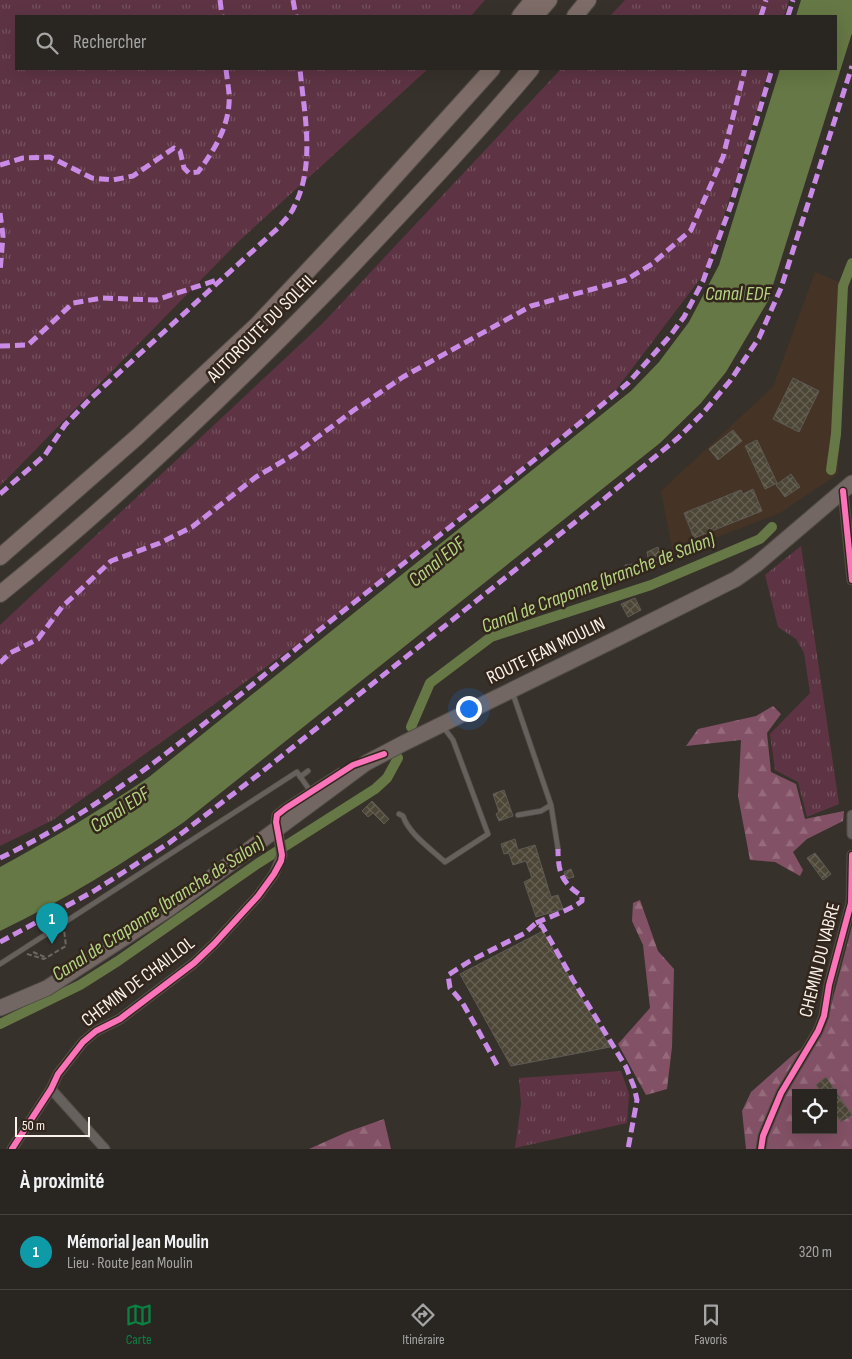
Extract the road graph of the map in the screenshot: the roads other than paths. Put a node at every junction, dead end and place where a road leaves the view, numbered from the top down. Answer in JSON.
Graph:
{"nodes":[{"id":1,"x":533,"y":0,"type":"edge"},
{"id":2,"x":549,"y":0,"type":"edge"},
{"id":3,"x":588,"y":0,"type":"edge"},
{"id":4,"x":521,"y":15,"type":"edge"},
{"id":5,"x":536,"y":15,"type":"edge"},
{"id":6,"x":576,"y":15,"type":"edge"},
{"id":7,"x":479,"y":70,"type":"edge"},
{"id":8,"x":491,"y":70,"type":"edge"},
{"id":9,"x":530,"y":70,"type":"edge"},
{"id":10,"x":471,"y":93,"type":"junction"},
{"id":11,"x":847,"y":487,"type":"edge"},
{"id":12,"x":0,"y":557,"type":"edge"},
{"id":13,"x":852,"y":580,"type":"edge"},
{"id":14,"x":0,"y":594,"type":"edge"},
{"id":15,"x":512,"y":690,"type":"junction"},
{"id":16,"x":441,"y":724,"type":"junction"},
{"id":17,"x":384,"y":754,"type":"junction"},
{"id":18,"x":308,"y":771,"type":"dead end"},
{"id":19,"x":300,"y":777,"type":"junction"},
{"id":20,"x":311,"y":792,"type":"junction"},
{"id":21,"x":551,"y":805,"type":"junction"},
{"id":22,"x":399,"y":814,"type":"dead end"},
{"id":23,"x":518,"y":815,"type":"dead end"},
{"id":24,"x":852,"y":815,"type":"edge"},
{"id":25,"x":852,"y":834,"type":"edge"},
{"id":26,"x":279,"y":836,"type":"junction"},
{"id":27,"x":558,"y":849,"type":"dead end"},
{"id":28,"x":852,"y":854,"type":"edge"},
{"id":29,"x":0,"y":964,"type":"edge"},
{"id":30,"x":0,"y":1008,"type":"edge"},
{"id":31,"x":51,"y":1089,"type":"junction"},
{"id":32,"x":12,"y":1149,"type":"edge"},
{"id":33,"x":106,"y":1149,"type":"edge"},
{"id":34,"x":761,"y":1149,"type":"edge"}],
"edges":[{"from":1,"to":4,"type":"highway"},
{"from":2,"to":5,"type":"highway"},
{"from":3,"to":6,"type":"highway"},
{"from":7,"to":10,"type":"highway"},
{"from":8,"to":10,"type":"highway","name":"AUTOROUTE DU SOLEIL"},
{"from":9,"to":14,"type":"highway","name":"AUTOROUTE DU SOLEIL"},
{"from":10,"to":12,"type":"highway","name":"AUTOROUTE DU SOLEIL"},
{"from":11,"to":13,"type":"street"},
{"from":11,"to":15,"type":"main road","name":"ROUTE JEAN MOULIN"},
{"from":15,"to":16,"type":"main road","name":"ROUTE JEAN MOULIN"},
{"from":15,"to":21,"type":"lane"},
{"from":16,"to":17,"type":"main road","name":"ROUTE JEAN MOULIN"},
{"from":16,"to":22,"type":"lane"},
{"from":17,"to":20,"type":"street"},
{"from":17,"to":26,"type":"main road","name":"ROUTE JEAN MOULIN"},
{"from":18,"to":19,"type":"lane"},
{"from":19,"to":20,"type":"lane"},
{"from":19,"to":29,"type":"lane"},
{"from":20,"to":26,"type":"street"},
{"from":21,"to":23,"type":"lane"},
{"from":21,"to":27,"type":"lane"},
{"from":24,"to":25,"type":"street"},
{"from":26,"to":30,"type":"main road","name":"ROUTE JEAN MOULIN"},
{"from":26,"to":31,"type":"street","name":"CHEMIN DE CHAILLOL"},
{"from":28,"to":34,"type":"street","name":"CHEMIN DU VABRE"},
{"from":31,"to":32,"type":"street","name":"CHEMIN DE CHAILLOL"},
{"from":31,"to":33,"type":"street"}]}
